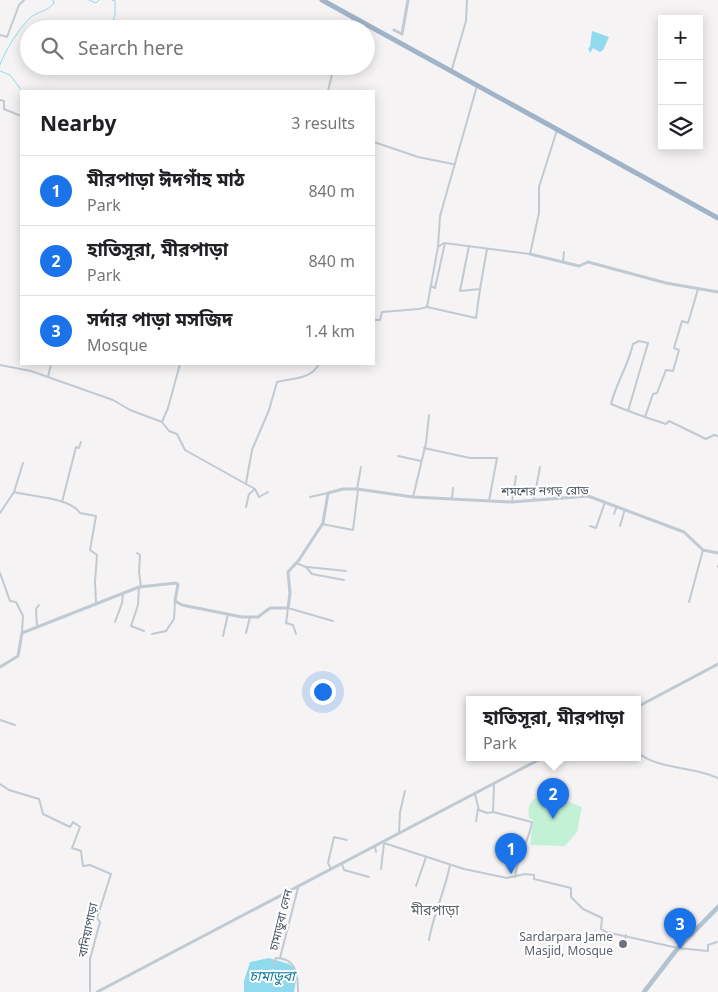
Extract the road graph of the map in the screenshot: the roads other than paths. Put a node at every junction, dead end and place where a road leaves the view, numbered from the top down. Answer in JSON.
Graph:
{"nodes":[{"id":1,"x":24,"y":0,"type":"edge"},
{"id":2,"x":322,"y":0,"type":"edge"},
{"id":3,"x":408,"y":0,"type":"edge"},
{"id":4,"x":467,"y":0,"type":"edge"},
{"id":5,"x":353,"y":18,"type":"joint"},
{"id":6,"x":357,"y":20,"type":"edge"},
{"id":7,"x":375,"y":30,"type":"edge"},
{"id":8,"x":394,"y":30,"type":"dead end"},
{"id":9,"x":0,"y":35,"type":"edge"},
{"id":10,"x":451,"y":71,"type":"junction"},
{"id":11,"x":332,"y":75,"type":"edge"},
{"id":12,"x":477,"y":86,"type":"junction"},
{"id":13,"x":328,"y":90,"type":"edge"},
{"id":14,"x":0,"y":100,"type":"edge"},
{"id":15,"x":20,"y":116,"type":"edge"},
{"id":16,"x":557,"y":130,"type":"junction"},
{"id":17,"x":375,"y":142,"type":"edge"},
{"id":18,"x":454,"y":164,"type":"junction"},
{"id":19,"x":718,"y":218,"type":"edge"},
{"id":20,"x":445,"y":243,"type":"junction"},
{"id":21,"x":469,"y":246,"type":"junction"},
{"id":22,"x":438,"y":247,"type":"junction"},
{"id":23,"x":487,"y":249,"type":"junction"},
{"id":24,"x":564,"y":252,"type":"dead end"},
{"id":25,"x":530,"y":254,"type":"junction"},
{"id":26,"x":563,"y":262,"type":"junction"},
{"id":27,"x":430,"y":286,"type":"junction"},
{"id":28,"x":480,"y":289,"type":"junction"},
{"id":29,"x":698,"y":289,"type":"junction"},
{"id":30,"x":718,"y":292,"type":"edge"},
{"id":31,"x":427,"y":307,"type":"junction"},
{"id":32,"x":375,"y":320,"type":"edge"},
{"id":33,"x":0,"y":365,"type":"edge"},
{"id":34,"x":51,"y":365,"type":"edge"},
{"id":35,"x":180,"y":365,"type":"edge"},
{"id":36,"x":318,"y":365,"type":"edge"},
{"id":37,"x":48,"y":378,"type":"junction"},
{"id":38,"x":628,"y":411,"type":"junction"},
{"id":39,"x":429,"y":415,"type":"dead end"},
{"id":40,"x":645,"y":417,"type":"junction"},
{"id":41,"x":162,"y":422,"type":"junction"},
{"id":42,"x":718,"y":436,"type":"edge"},
{"id":43,"x":81,"y":442,"type":"dead end"},
{"id":44,"x":424,"y":448,"type":"junction"},
{"id":45,"x":398,"y":456,"type":"dead end"},
{"id":46,"x":421,"y":461,"type":"junction"},
{"id":47,"x":23,"y":463,"type":"dead end"},
{"id":48,"x":361,"y":467,"type":"dead end"},
{"id":49,"x":540,"y":467,"type":"dead end"},
{"id":50,"x":516,"y":476,"type":"dead end"},
{"id":51,"x":246,"y":483,"type":"junction"},
{"id":52,"x":453,"y":488,"type":"dead end"},
{"id":53,"x":255,"y":489,"type":"junction"},
{"id":54,"x":357,"y":490,"type":"junction"},
{"id":55,"x":14,"y":492,"type":"junction"},
{"id":56,"x":268,"y":492,"type":"dead end"},
{"id":57,"x":328,"y":493,"type":"junction"},
{"id":58,"x":310,"y":497,"type":"dead end"},
{"id":59,"x":413,"y":497,"type":"junction"},
{"id":60,"x":452,"y":499,"type":"junction"},
{"id":61,"x":489,"y":501,"type":"junction"},
{"id":62,"x":62,"y":502,"type":"junction"},
{"id":63,"x":512,"y":502,"type":"junction"},
{"id":64,"x":534,"y":502,"type":"junction"},
{"id":65,"x":605,"y":502,"type":"junction"},
{"id":66,"x":617,"y":506,"type":"junction"},
{"id":67,"x":246,"y":507,"type":"dead end"},
{"id":68,"x":626,"y":509,"type":"junction"},
{"id":69,"x":0,"y":513,"type":"edge"},
{"id":70,"x":614,"y":514,"type":"dead end"},
{"id":71,"x":322,"y":524,"type":"junction"},
{"id":72,"x":590,"y":526,"type":"dead end"},
{"id":73,"x":620,"y":526,"type":"dead end"},
{"id":74,"x":703,"y":550,"type":"junction"},
{"id":75,"x":137,"y":553,"type":"dead end"},
{"id":76,"x":718,"y":553,"type":"edge"},
{"id":77,"x":296,"y":563,"type":"junction"},
{"id":78,"x":306,"y":567,"type":"junction"},
{"id":79,"x":346,"y":571,"type":"dead end"},
{"id":80,"x":0,"y":573,"type":"edge"},
{"id":81,"x":344,"y":580,"type":"dead end"},
{"id":82,"x":140,"y":587,"type":"junction"},
{"id":83,"x":123,"y":594,"type":"junction"},
{"id":84,"x":175,"y":601,"type":"junction"},
{"id":85,"x":690,"y":602,"type":"dead end"},
{"id":86,"x":38,"y":605,"type":"dead end"},
{"id":87,"x":96,"y":605,"type":"junction"},
{"id":88,"x":288,"y":608,"type":"junction"},
{"id":89,"x":228,"y":614,"type":"junction"},
{"id":90,"x":250,"y":617,"type":"junction"},
{"id":91,"x":333,"y":621,"type":"dead end"},
{"id":92,"x":115,"y":622,"type":"dead end"},
{"id":93,"x":37,"y":628,"type":"junction"},
{"id":94,"x":144,"y":631,"type":"dead end"},
{"id":95,"x":22,"y":633,"type":"junction"},
{"id":96,"x":246,"y":633,"type":"dead end"},
{"id":97,"x":152,"y":634,"type":"dead end"},
{"id":98,"x":296,"y":634,"type":"dead end"},
{"id":99,"x":223,"y":636,"type":"dead end"},
{"id":100,"x":718,"y":664,"type":"edge"},
{"id":101,"x":0,"y":667,"type":"edge"},
{"id":102,"x":641,"y":705,"type":"edge"},
{"id":103,"x":0,"y":720,"type":"edge"},
{"id":104,"x":15,"y":726,"type":"dead end"},
{"id":105,"x":641,"y":755,"type":"edge"},
{"id":106,"x":536,"y":761,"type":"edge"},
{"id":107,"x":718,"y":778,"type":"edge"},
{"id":108,"x":0,"y":784,"type":"edge"},
{"id":109,"x":494,"y":784,"type":"junction"},
{"id":110,"x":405,"y":791,"type":"dead end"},
{"id":111,"x":475,"y":794,"type":"junction"},
{"id":112,"x":478,"y":809,"type":"junction"},
{"id":113,"x":494,"y":812,"type":"junction"},
{"id":114,"x":476,"y":821,"type":"dead end"},
{"id":115,"x":399,"y":834,"type":"junction"},
{"id":116,"x":347,"y":840,"type":"dead end"},
{"id":117,"x":384,"y":843,"type":"junction"},
{"id":118,"x":375,"y":847,"type":"junction"},
{"id":119,"x":376,"y":852,"type":"dead end"},
{"id":120,"x":426,"y":857,"type":"junction"},
{"id":121,"x":342,"y":864,"type":"junction"},
{"id":122,"x":450,"y":865,"type":"junction"},
{"id":123,"x":331,"y":869,"type":"junction"},
{"id":124,"x":381,"y":869,"type":"dead end"},
{"id":125,"x":369,"y":877,"type":"dead end"},
{"id":126,"x":515,"y":877,"type":"junction"},
{"id":127,"x":298,"y":885,"type":"junction"},
{"id":128,"x":416,"y":886,"type":"dead end"},
{"id":129,"x":718,"y":906,"type":"edge"},
{"id":130,"x":626,"y":935,"type":"junction"},
{"id":131,"x":429,"y":940,"type":"dead end"},
{"id":132,"x":718,"y":941,"type":"edge"},
{"id":133,"x":624,"y":944,"type":"dead end"},
{"id":134,"x":678,"y":948,"type":"junction"},
{"id":135,"x":280,"y":958,"type":"junction"},
{"id":136,"x":273,"y":965,"type":"dead end"},
{"id":137,"x":90,"y":992,"type":"edge"},
{"id":138,"x":97,"y":992,"type":"edge"},
{"id":139,"x":298,"y":992,"type":"edge"},
{"id":140,"x":644,"y":992,"type":"edge"}],
"edges":[{"from":1,"to":9,"type":"street"},
{"from":2,"to":5,"type":"highway"},
{"from":3,"to":8,"type":"street"},
{"from":4,"to":10,"type":"street"},
{"from":5,"to":6,"type":"highway"},
{"from":7,"to":10,"type":"highway"},
{"from":10,"to":12,"type":"highway"},
{"from":11,"to":13,"type":"street"},
{"from":12,"to":16,"type":"highway"},
{"from":12,"to":18,"type":"street"},
{"from":14,"to":15,"type":"street"},
{"from":16,"to":19,"type":"highway"},
{"from":16,"to":25,"type":"street"},
{"from":17,"to":18,"type":"street"},
{"from":18,"to":22,"type":"street"},
{"from":20,"to":21,"type":"street"},
{"from":20,"to":22,"type":"street"},
{"from":20,"to":27,"type":"street"},
{"from":21,"to":23,"type":"street"},
{"from":21,"to":28,"type":"street"},
{"from":22,"to":27,"type":"street"},
{"from":23,"to":25,"type":"street"},
{"from":23,"to":28,"type":"street"},
{"from":24,"to":26,"type":"street"},
{"from":25,"to":26,"type":"street"},
{"from":26,"to":29,"type":"street"},
{"from":27,"to":31,"type":"street"},
{"from":28,"to":31,"type":"street"},
{"from":29,"to":30,"type":"street"},
{"from":29,"to":40,"type":"street"},
{"from":31,"to":32,"type":"street"},
{"from":33,"to":37,"type":"street"},
{"from":34,"to":37,"type":"street"},
{"from":35,"to":41,"type":"street"},
{"from":36,"to":51,"type":"street"},
{"from":37,"to":41,"type":"street"},
{"from":38,"to":38,"type":"street"},
{"from":38,"to":40,"type":"street"},
{"from":39,"to":44,"type":"street"},
{"from":40,"to":42,"type":"street"},
{"from":41,"to":51,"type":"street"},
{"from":43,"to":62,"type":"street"},
{"from":44,"to":46,"type":"street"},
{"from":44,"to":61,"type":"street"},
{"from":45,"to":46,"type":"street"},
{"from":46,"to":59,"type":"street"},
{"from":47,"to":55,"type":"street"},
{"from":48,"to":54,"type":"street"},
{"from":49,"to":64,"type":"street"},
{"from":50,"to":63,"type":"street"},
{"from":51,"to":53,"type":"street"},
{"from":52,"to":60,"type":"street"},
{"from":53,"to":56,"type":"street"},
{"from":53,"to":67,"type":"street"},
{"from":54,"to":57,"type":"street","name":"শমশের নগড় রোড"},
{"from":54,"to":59,"type":"street","name":"শমশের নগড় রোড"},
{"from":54,"to":71,"type":"street"},
{"from":55,"to":62,"type":"street"},
{"from":55,"to":69,"type":"street"},
{"from":57,"to":58,"type":"street"},
{"from":57,"to":71,"type":"street"},
{"from":59,"to":60,"type":"street","name":"শমশের নগড় রোড"},
{"from":60,"to":61,"type":"street","name":"শমশের নগড় রোড"},
{"from":61,"to":63,"type":"street","name":"শমশের নগড় রোড"},
{"from":62,"to":87,"type":"street"},
{"from":63,"to":64,"type":"street","name":"শমশের নগড় রোড"},
{"from":64,"to":65,"type":"street","name":"শমশের নগড় রোড"},
{"from":65,"to":66,"type":"street","name":"শমশের নগড় রোড"},
{"from":65,"to":72,"type":"street"},
{"from":66,"to":68,"type":"street","name":"শমশের নগড় রোড"},
{"from":66,"to":70,"type":"street"},
{"from":68,"to":73,"type":"street"},
{"from":68,"to":74,"type":"street","name":"শমশের নগড় রোড"},
{"from":71,"to":77,"type":"street"},
{"from":74,"to":76,"type":"street"},
{"from":74,"to":85,"type":"street"},
{"from":75,"to":82,"type":"street"},
{"from":77,"to":78,"type":"street"},
{"from":77,"to":88,"type":"street"},
{"from":78,"to":79,"type":"street"},
{"from":78,"to":81,"type":"street"},
{"from":80,"to":95,"type":"street"},
{"from":82,"to":83,"type":"street"},
{"from":82,"to":84,"type":"street"},
{"from":82,"to":94,"type":"street"},
{"from":83,"to":87,"type":"street"},
{"from":83,"to":92,"type":"street"},
{"from":84,"to":89,"type":"street"},
{"from":84,"to":97,"type":"street"},
{"from":86,"to":93,"type":"street"},
{"from":87,"to":93,"type":"street"},
{"from":88,"to":90,"type":"street"},
{"from":88,"to":91,"type":"street"},
{"from":88,"to":98,"type":"street"},
{"from":89,"to":90,"type":"street"},
{"from":89,"to":99,"type":"street"},
{"from":90,"to":96,"type":"street"},
{"from":93,"to":95,"type":"street"},
{"from":95,"to":101,"type":"street"},
{"from":100,"to":102,"type":"street"},
{"from":103,"to":104,"type":"street"},
{"from":105,"to":107,"type":"street"},
{"from":106,"to":109,"type":"street"},
{"from":108,"to":137,"type":"street","name":"বানিয়াপাড়া"},
{"from":109,"to":111,"type":"street"},
{"from":109,"to":113,"type":"street"},
{"from":110,"to":115,"type":"street"},
{"from":111,"to":112,"type":"street"},
{"from":111,"to":115,"type":"street"},
{"from":112,"to":113,"type":"street"},
{"from":112,"to":114,"type":"street"},
{"from":113,"to":126,"type":"street"},
{"from":115,"to":117,"type":"street"},
{"from":116,"to":123,"type":"street"},
{"from":117,"to":118,"type":"street"},
{"from":117,"to":120,"type":"street"},
{"from":117,"to":124,"type":"street"},
{"from":118,"to":119,"type":"street"},
{"from":118,"to":121,"type":"street"},
{"from":120,"to":122,"type":"street"},
{"from":120,"to":128,"type":"street"},
{"from":121,"to":123,"type":"street"},
{"from":121,"to":125,"type":"street"},
{"from":122,"to":126,"type":"street"},
{"from":122,"to":131,"type":"street"},
{"from":123,"to":127,"type":"street"},
{"from":126,"to":130,"type":"street"},
{"from":127,"to":135,"type":"street","name":"চামাডুবা লেন"},
{"from":127,"to":138,"type":"street"},
{"from":129,"to":134,"type":"main road"},
{"from":130,"to":133,"type":"street"},
{"from":130,"to":134,"type":"street"},
{"from":132,"to":134,"type":"street"},
{"from":134,"to":140,"type":"main road"},
{"from":135,"to":136,"type":"street","name":"চামাডুবা লেন"},
{"from":135,"to":139,"type":"street","name":"চামাডুবা লেন"}]}
